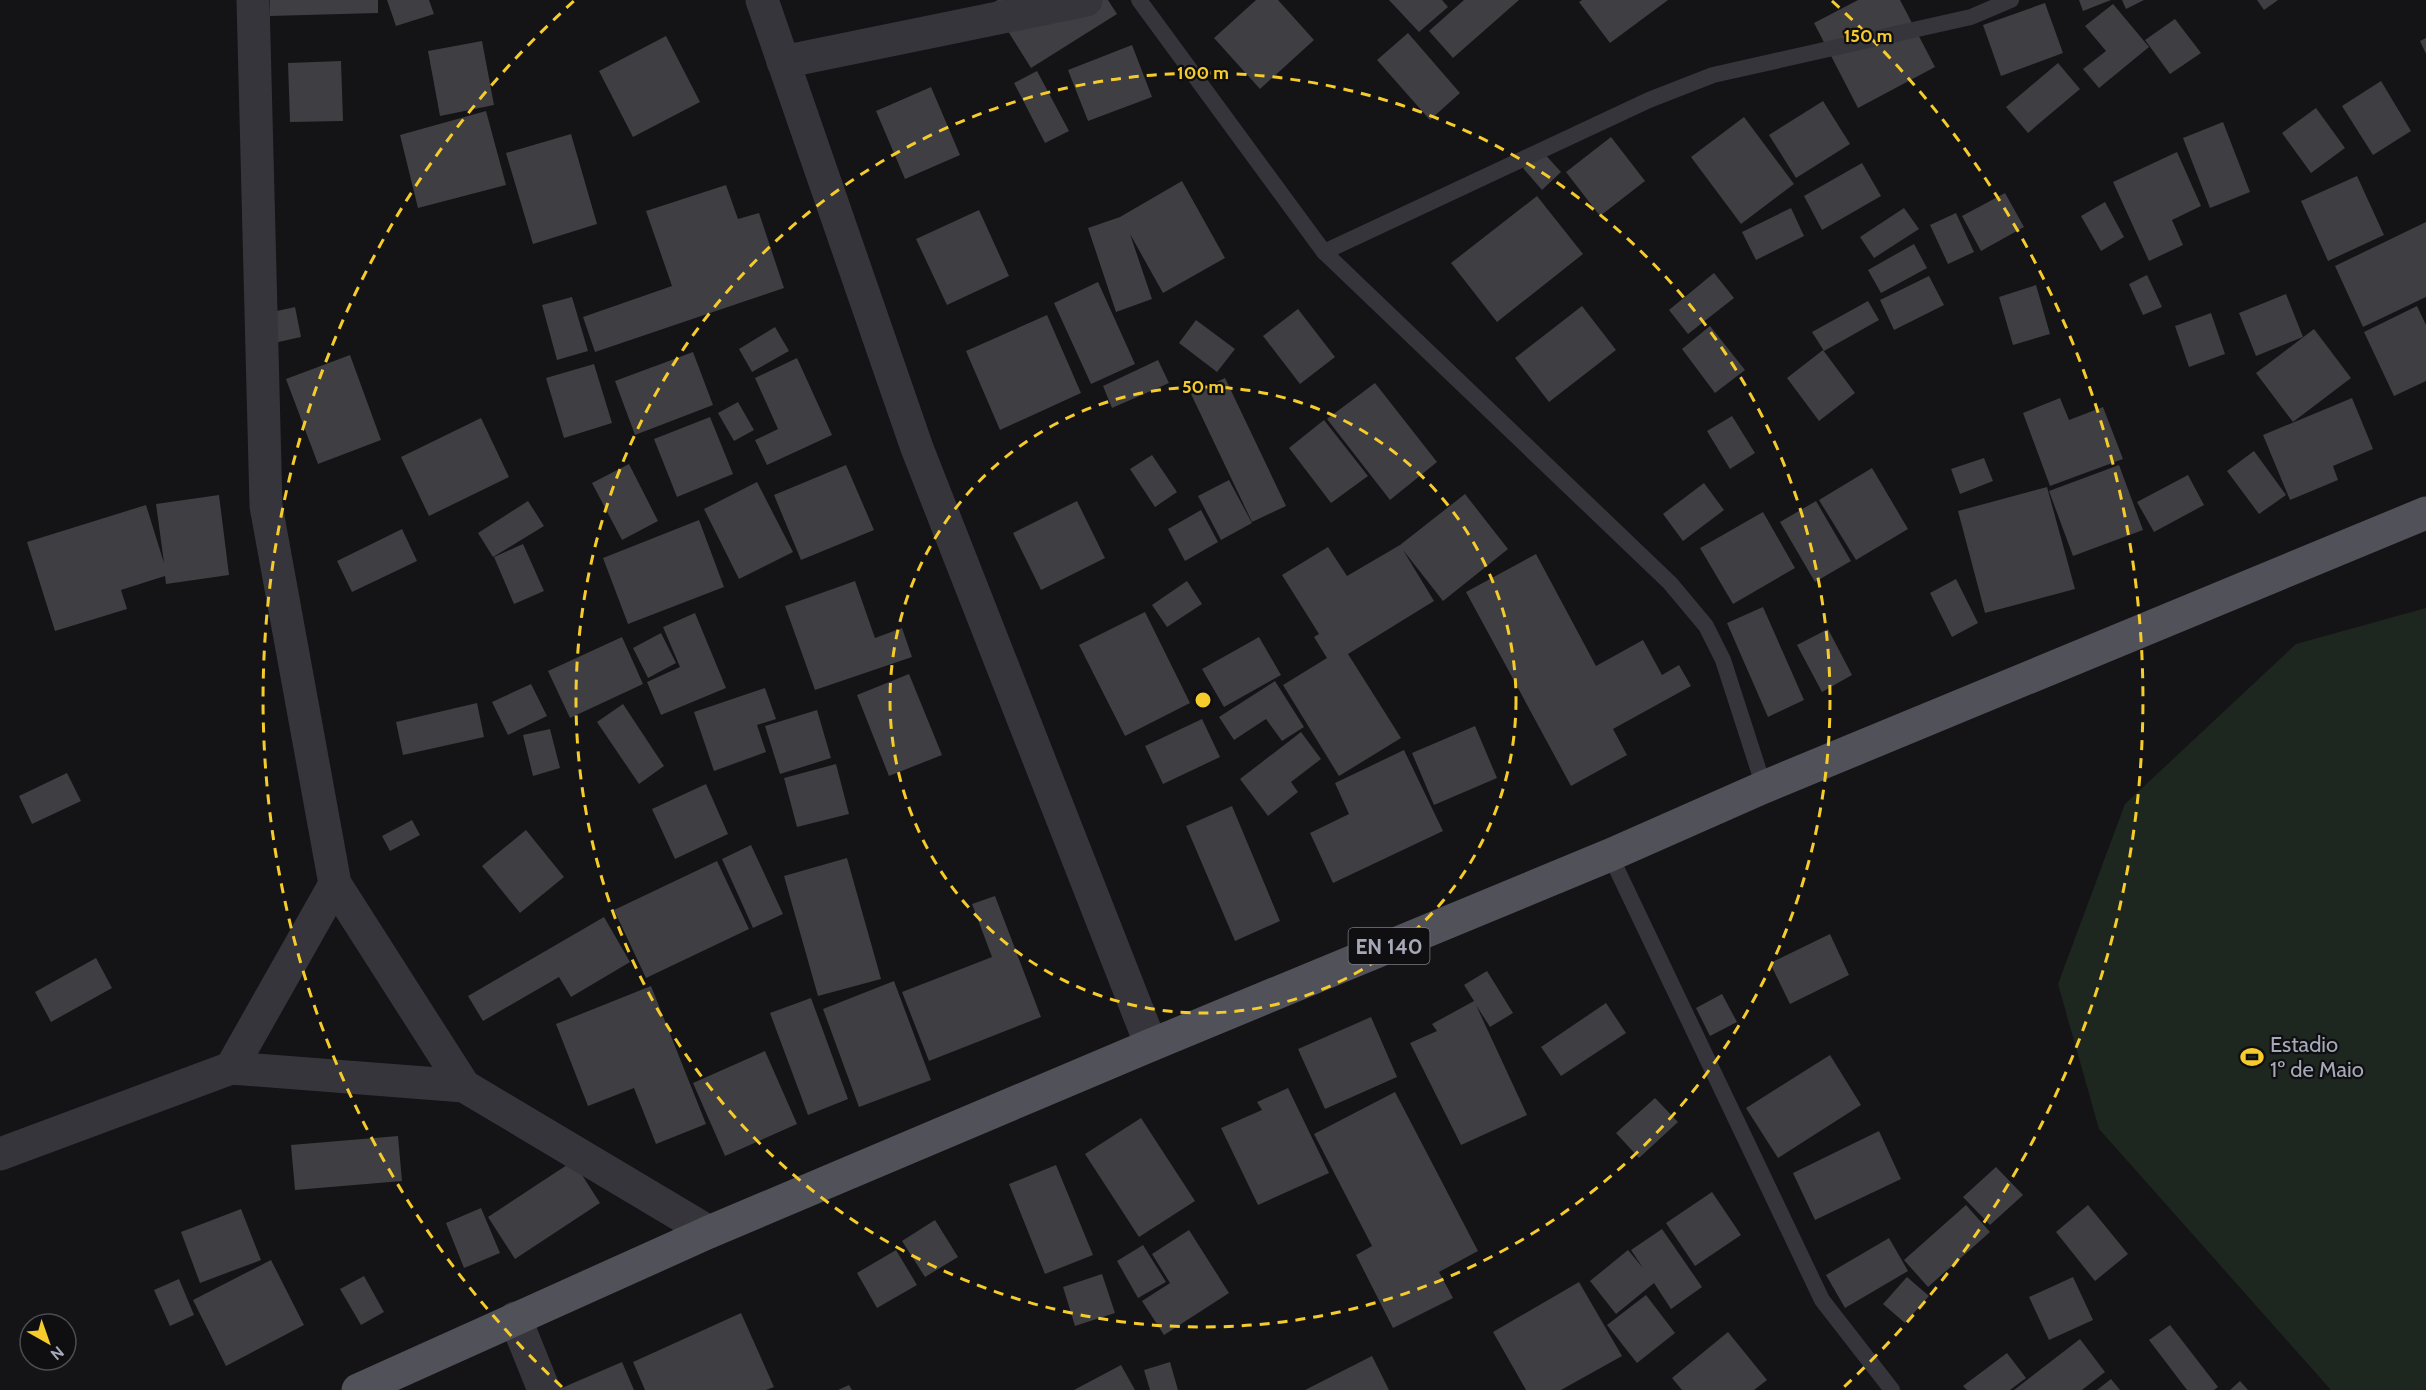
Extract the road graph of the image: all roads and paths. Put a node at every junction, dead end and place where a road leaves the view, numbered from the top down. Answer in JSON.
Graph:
{"nodes":[{"id":1,"x":253,"y":0,"type":"edge"},
{"id":2,"x":762,"y":0,"type":"edge"},
{"id":3,"x":1086,"y":0,"type":"edge"},
{"id":4,"x":1139,"y":0,"type":"edge"},
{"id":5,"x":2011,"y":0,"type":"edge"},
{"id":6,"x":783,"y":62,"type":"junction"},
{"id":7,"x":1324,"y":252,"type":"junction"},
{"id":8,"x":2426,"y":513,"type":"edge"},
{"id":9,"x":1764,"y":787,"type":"junction"},
{"id":10,"x":1610,"y":855,"type":"junction"},
{"id":11,"x":335,"y":884,"type":"junction"},
{"id":12,"x":1151,"y":1045,"type":"junction"},
{"id":13,"x":231,"y":1068,"type":"junction"},
{"id":14,"x":464,"y":1086,"type":"junction"},
{"id":15,"x":0,"y":1154,"type":"edge"},
{"id":16,"x":709,"y":1232,"type":"junction"},
{"id":17,"x":515,"y":1318,"type":"junction"},
{"id":18,"x":358,"y":1390,"type":"edge"},
{"id":19,"x":544,"y":1390,"type":"edge"},
{"id":20,"x":1892,"y":1390,"type":"edge"}],
"edges":[{"from":1,"to":11,"type":"street"},
{"from":2,"to":6,"type":"street"},
{"from":3,"to":6,"type":"street"},
{"from":4,"to":7,"type":"lane"},
{"from":5,"to":7,"type":"lane"},
{"from":6,"to":12,"type":"street"},
{"from":7,"to":9,"type":"lane"},
{"from":8,"to":9,"type":"main road","number":"EN 140"},
{"from":9,"to":10,"type":"main road","number":"EN 140"},
{"from":10,"to":12,"type":"main road","number":"EN 140"},
{"from":10,"to":20,"type":"lane"},
{"from":11,"to":13,"type":"street"},
{"from":11,"to":14,"type":"street"},
{"from":12,"to":16,"type":"main road","number":"EN 140"},
{"from":13,"to":14,"type":"street"},
{"from":13,"to":15,"type":"street"},
{"from":14,"to":16,"type":"street"},
{"from":16,"to":17,"type":"main road","number":"EN 140"},
{"from":17,"to":18,"type":"main road","number":"EN 140"},
{"from":17,"to":19,"type":"street"}]}
